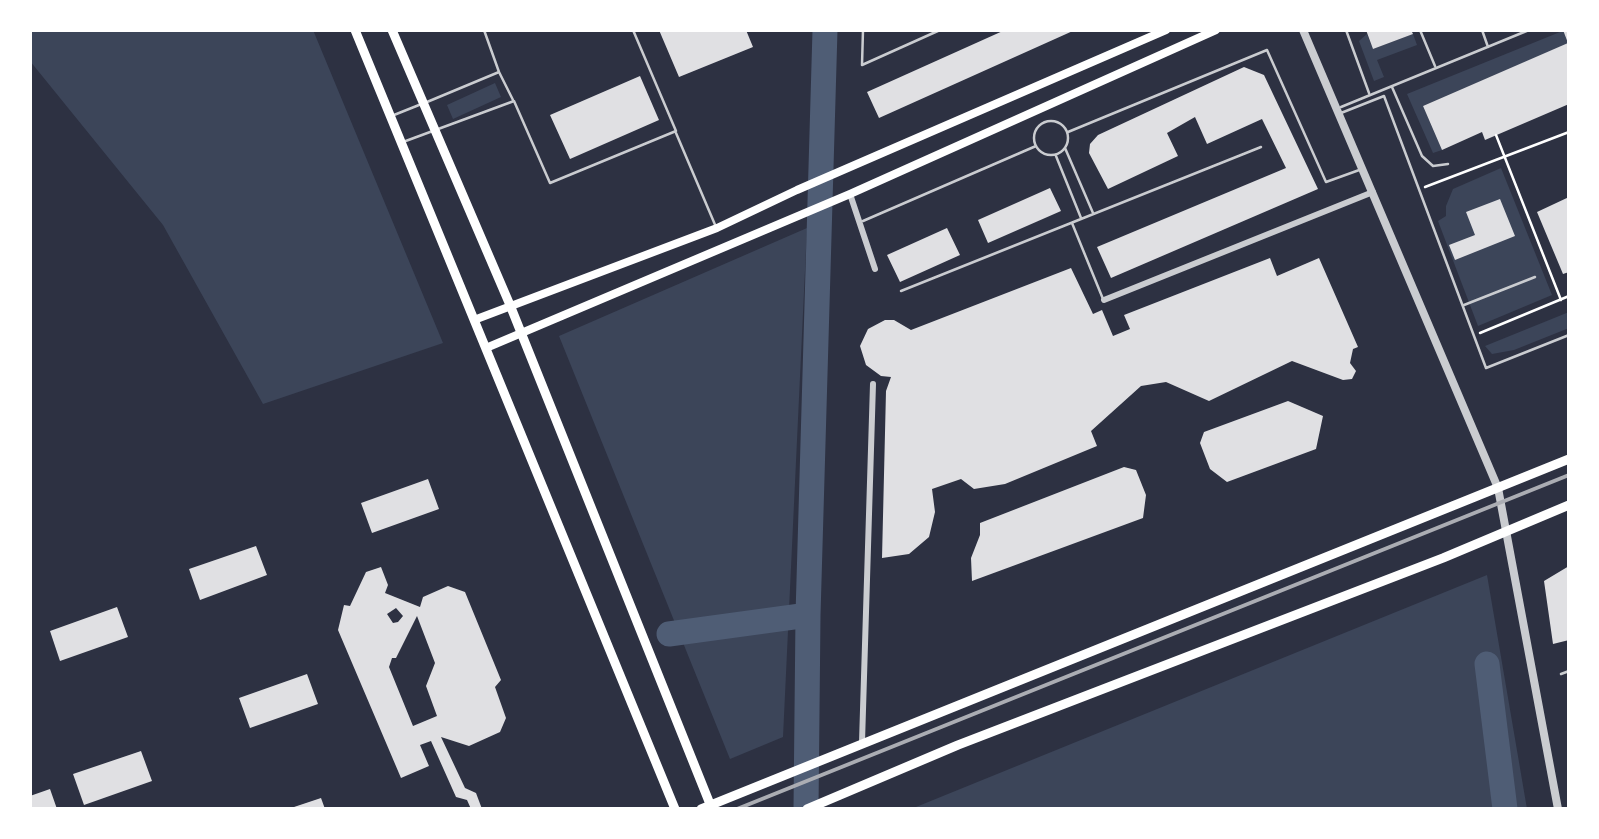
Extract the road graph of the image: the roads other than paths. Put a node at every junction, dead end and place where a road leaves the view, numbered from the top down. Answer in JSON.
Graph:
{"nodes":[{"id":1,"x":356,"y":30,"type":"edge"},
{"id":2,"x":392,"y":30,"type":"edge"},
{"id":3,"x":484,"y":30,"type":"edge"},
{"id":4,"x":633,"y":30,"type":"edge"},
{"id":5,"x":863,"y":30,"type":"edge"},
{"id":6,"x":940,"y":30,"type":"edge"},
{"id":7,"x":1166,"y":30,"type":"edge"},
{"id":8,"x":1216,"y":30,"type":"edge"},
{"id":9,"x":1304,"y":30,"type":"edge"},
{"id":10,"x":1346,"y":30,"type":"edge"},
{"id":11,"x":1420,"y":30,"type":"edge"},
{"id":12,"x":1482,"y":30,"type":"edge"},
{"id":13,"x":1529,"y":30,"type":"edge"},
{"id":14,"x":1488,"y":46,"type":"junction"},
{"id":15,"x":1436,"y":68,"type":"junction"},
{"id":16,"x":499,"y":72,"type":"junction"},
{"id":17,"x":1391,"y":86,"type":"junction"},
{"id":18,"x":1370,"y":95,"type":"junction"},
{"id":19,"x":514,"y":101,"type":"junction"},
{"id":20,"x":423,"y":104,"type":"junction"},
{"id":21,"x":1038,"y":110,"type":"junction"},
{"id":22,"x":1339,"y":111,"type":"junction"},
{"id":23,"x":391,"y":116,"type":"junction"},
{"id":24,"x":1044,"y":122,"type":"junction"},
{"id":25,"x":674,"y":127,"type":"junction"},
{"id":26,"x":435,"y":132,"type":"junction"},
{"id":27,"x":1068,"y":132,"type":"junction"},
{"id":28,"x":402,"y":143,"type":"junction"},
{"id":29,"x":1036,"y":146,"type":"junction"},
{"id":30,"x":1262,"y":147,"type":"dead end"},
{"id":31,"x":1065,"y":148,"type":"junction"},
{"id":32,"x":1055,"y":154,"type":"junction"},
{"id":33,"x":1448,"y":164,"type":"dead end"},
{"id":34,"x":1363,"y":168,"type":"junction"},
{"id":35,"x":1373,"y":192,"type":"junction"},
{"id":36,"x":850,"y":194,"type":"junction"},
{"id":37,"x":1094,"y":214,"type":"junction"},
{"id":38,"x":1081,"y":219,"type":"junction"},
{"id":39,"x":860,"y":223,"type":"junction"},
{"id":40,"x":1072,"y":223,"type":"junction"},
{"id":41,"x":716,"y":228,"type":"junction"},
{"id":42,"x":875,"y":269,"type":"dead end"},
{"id":43,"x":1534,"y":277,"type":"dead end"},
{"id":44,"x":901,"y":291,"type":"dead end"},
{"id":45,"x":1104,"y":300,"type":"joint"},
{"id":46,"x":510,"y":305,"type":"junction"},
{"id":47,"x":1463,"y":305,"type":"junction"},
{"id":48,"x":474,"y":320,"type":"junction"},
{"id":49,"x":521,"y":334,"type":"junction"},
{"id":50,"x":1569,"y":336,"type":"edge"},
{"id":51,"x":486,"y":348,"type":"junction"},
{"id":52,"x":873,"y":384,"type":"dead end"},
{"id":53,"x":1569,"y":458,"type":"edge"},
{"id":54,"x":1498,"y":488,"type":"junction"},
{"id":55,"x":1569,"y":505,"type":"edge"},
{"id":56,"x":1508,"y":530,"type":"junction"},
{"id":57,"x":1569,"y":671,"type":"edge"},
{"id":58,"x":1560,"y":674,"type":"dead end"},
{"id":59,"x":857,"y":744,"type":"junction"},
{"id":60,"x":708,"y":808,"type":"edge"},
{"id":61,"x":675,"y":809,"type":"edge"},
{"id":62,"x":806,"y":809,"type":"edge"},
{"id":63,"x":1558,"y":809,"type":"edge"}],
"edges":[{"from":1,"to":23,"type":"main road"},
{"from":2,"to":20,"type":"main road"},
{"from":3,"to":16,"type":"lane"},
{"from":4,"to":25,"type":"lane"},
{"from":5,"to":6,"type":"lane"},
{"from":7,"to":41,"type":"main road"},
{"from":8,"to":21,"type":"main road"},
{"from":9,"to":22,"type":"street"},
{"from":10,"to":18,"type":"lane"},
{"from":11,"to":15,"type":"lane"},
{"from":12,"to":14,"type":"lane"},
{"from":13,"to":14,"type":"lane"},
{"from":14,"to":15,"type":"lane"},
{"from":15,"to":17,"type":"lane"},
{"from":16,"to":19,"type":"lane"},
{"from":16,"to":20,"type":"lane"},
{"from":17,"to":18,"type":"lane"},
{"from":17,"to":33,"type":"lane"},
{"from":18,"to":22,"type":"lane"},
{"from":19,"to":25,"type":"lane"},
{"from":19,"to":26,"type":"lane"},
{"from":20,"to":23,"type":"lane"},
{"from":20,"to":26,"type":"main road"},
{"from":21,"to":24,"type":"lane"},
{"from":21,"to":36,"type":"main road"},
{"from":22,"to":34,"type":"street"},
{"from":22,"to":47,"type":"lane"},
{"from":23,"to":28,"type":"main road"},
{"from":24,"to":27,"type":"lane"},
{"from":24,"to":29,"type":"lane"},
{"from":25,"to":41,"type":"lane"},
{"from":26,"to":28,"type":"lane"},
{"from":26,"to":46,"type":"main road"},
{"from":27,"to":31,"type":"lane"},
{"from":27,"to":34,"type":"lane"},
{"from":28,"to":48,"type":"main road"},
{"from":29,"to":32,"type":"lane"},
{"from":29,"to":39,"type":"lane"},
{"from":30,"to":37,"type":"lane"},
{"from":31,"to":32,"type":"lane"},
{"from":31,"to":37,"type":"lane"},
{"from":32,"to":38,"type":"lane"},
{"from":34,"to":35,"type":"street"},
{"from":35,"to":45,"type":"street"},
{"from":35,"to":54,"type":"street"},
{"from":36,"to":39,"type":"street"},
{"from":36,"to":49,"type":"main road"},
{"from":37,"to":38,"type":"lane"},
{"from":38,"to":40,"type":"lane"},
{"from":39,"to":42,"type":"street"},
{"from":40,"to":44,"type":"lane"},
{"from":40,"to":45,"type":"lane"},
{"from":41,"to":46,"type":"main road"},
{"from":43,"to":47,"type":"lane"},
{"from":46,"to":48,"type":"main road"},
{"from":46,"to":49,"type":"main road"},
{"from":47,"to":50,"type":"lane"},
{"from":48,"to":51,"type":"main road"},
{"from":49,"to":51,"type":"main road"},
{"from":49,"to":60,"type":"main road"},
{"from":51,"to":61,"type":"main road"},
{"from":52,"to":59,"type":"street"},
{"from":53,"to":54,"type":"main road"},
{"from":54,"to":56,"type":"street"},
{"from":54,"to":59,"type":"main road"},
{"from":55,"to":56,"type":"main road"},
{"from":56,"to":62,"type":"main road"},
{"from":56,"to":63,"type":"street"},
{"from":57,"to":58,"type":"lane"},
{"from":59,"to":60,"type":"main road"}]}
